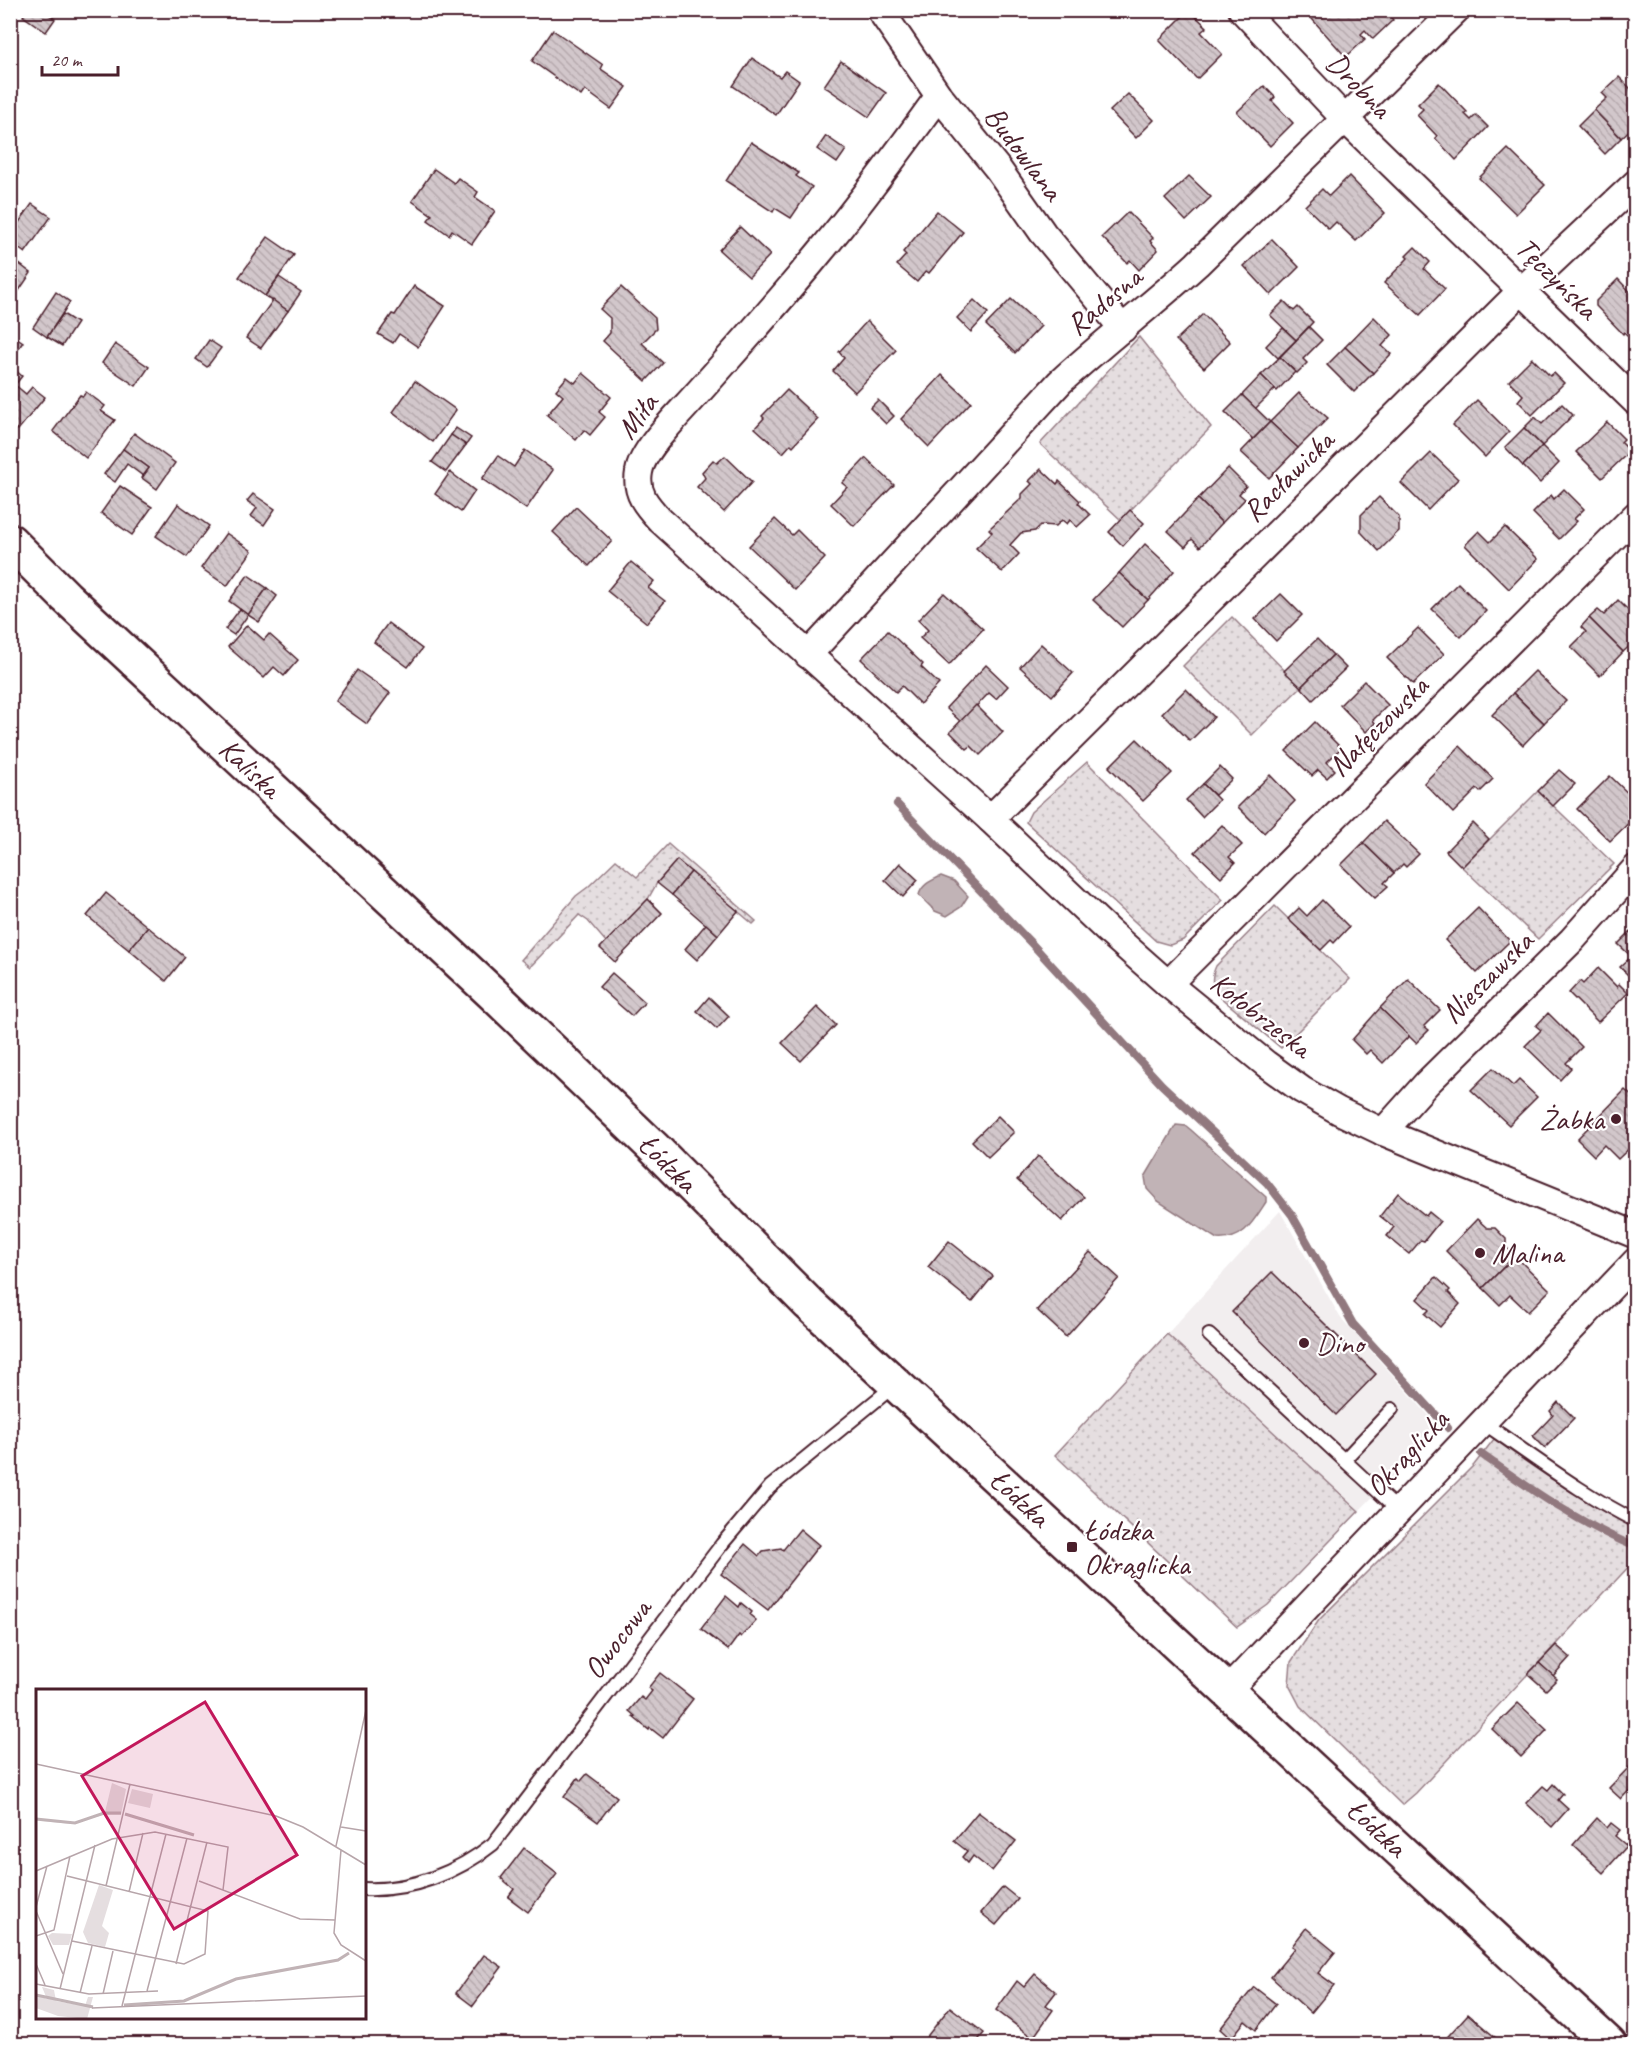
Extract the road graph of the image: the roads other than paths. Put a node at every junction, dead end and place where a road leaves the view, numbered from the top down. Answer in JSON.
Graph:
{"nodes":[{"id":1,"x":880,"y":10,"type":"edge"},
{"id":2,"x":1242,"y":10,"type":"edge"},
{"id":3,"x":1456,"y":10,"type":"edge"},
{"id":4,"x":939,"y":96,"type":"junction"},
{"id":5,"x":1344,"y":118,"type":"junction"},
{"id":6,"x":1635,"y":183,"type":"edge"},
{"id":7,"x":1432,"y":202,"type":"joint"},
{"id":8,"x":1522,"y":290,"type":"junction"},
{"id":9,"x":1123,"y":329,"type":"junction"},
{"id":10,"x":1635,"y":402,"type":"edge"},
{"id":11,"x":1635,"y":515,"type":"edge"},
{"id":12,"x":10,"y":541,"type":"edge"},
{"id":13,"x":808,"y":655,"type":"junction"},
{"id":14,"x":909,"y":747,"type":"joint"},
{"id":15,"x":990,"y":819,"type":"junction"},
{"id":16,"x":1635,"y":868,"type":"edge"},
{"id":17,"x":1168,"y":984,"type":"junction"},
{"id":18,"x":492,"y":993,"type":"joint"},
{"id":19,"x":1383,"y":1132,"type":"junction"},
{"id":20,"x":1635,"y":1235,"type":"edge"},
{"id":21,"x":1635,"y":1261,"type":"edge"},
{"id":22,"x":1209,"y":1335,"type":"dead end"},
{"id":23,"x":896,"y":1384,"type":"junction"},
{"id":24,"x":1392,"y":1409,"type":"dead end"},
{"id":25,"x":1482,"y":1422,"type":"junction"},
{"id":26,"x":1344,"y":1460,"type":"junction"},
{"id":27,"x":1398,"y":1510,"type":"junction"},
{"id":28,"x":1635,"y":1521,"type":"edge"},
{"id":29,"x":1228,"y":1690,"type":"junction"},
{"id":30,"x":366,"y":1888,"type":"edge"},
{"id":31,"x":1609,"y":2044,"type":"edge"}],
"edges":[{"from":1,"to":4,"type":"street","name":"Budowlana"},
{"from":2,"to":5,"type":"street","name":"Drobna"},
{"from":3,"to":5,"type":"street","name":"Radosna"},
{"from":4,"to":9,"type":"street","name":"Budowlana"},
{"from":4,"to":13,"type":"street","name":"Miła"},
{"from":5,"to":7,"type":"street","name":"Drobna"},
{"from":5,"to":9,"type":"street","name":"Radosna"},
{"from":6,"to":8,"type":"street","name":"Racławicka"},
{"from":7,"to":8,"type":"street","name":"Tęczyńska"},
{"from":8,"to":10,"type":"street","name":"Tęczyńska"},
{"from":8,"to":15,"type":"street","name":"Racławicka"},
{"from":9,"to":13,"type":"street","name":"Radosna"},
{"from":11,"to":17,"type":"street","name":"Nałęczowska"},
{"from":12,"to":18,"type":"main road","name":"Kaliska"},
{"from":13,"to":14,"type":"street","name":"Miła"},
{"from":14,"to":15,"type":"street","name":"Kołobrzeska"},
{"from":15,"to":17,"type":"street","name":"Kołobrzeska"},
{"from":16,"to":19,"type":"street","name":"Nieszawska"},
{"from":17,"to":19,"type":"street","name":"Kołobrzeska"},
{"from":18,"to":23,"type":"main road","name":"Łódzka"},
{"from":19,"to":20,"type":"street","name":"Kołobrzeska"},
{"from":21,"to":25,"type":"street","name":"Okrąglicka"},
{"from":22,"to":26,"type":"lane"},
{"from":23,"to":29,"type":"main road","name":"Łódzka"},
{"from":23,"to":30,"type":"lane","name":"Owocowa"},
{"from":24,"to":26,"type":"lane"},
{"from":25,"to":27,"type":"street","name":"Okrąglicka"},
{"from":25,"to":28,"type":"lane"},
{"from":26,"to":27,"type":"lane"},
{"from":27,"to":29,"type":"street","name":"Okrąglicka"},
{"from":29,"to":31,"type":"main road","name":"Łódzka"}]}
